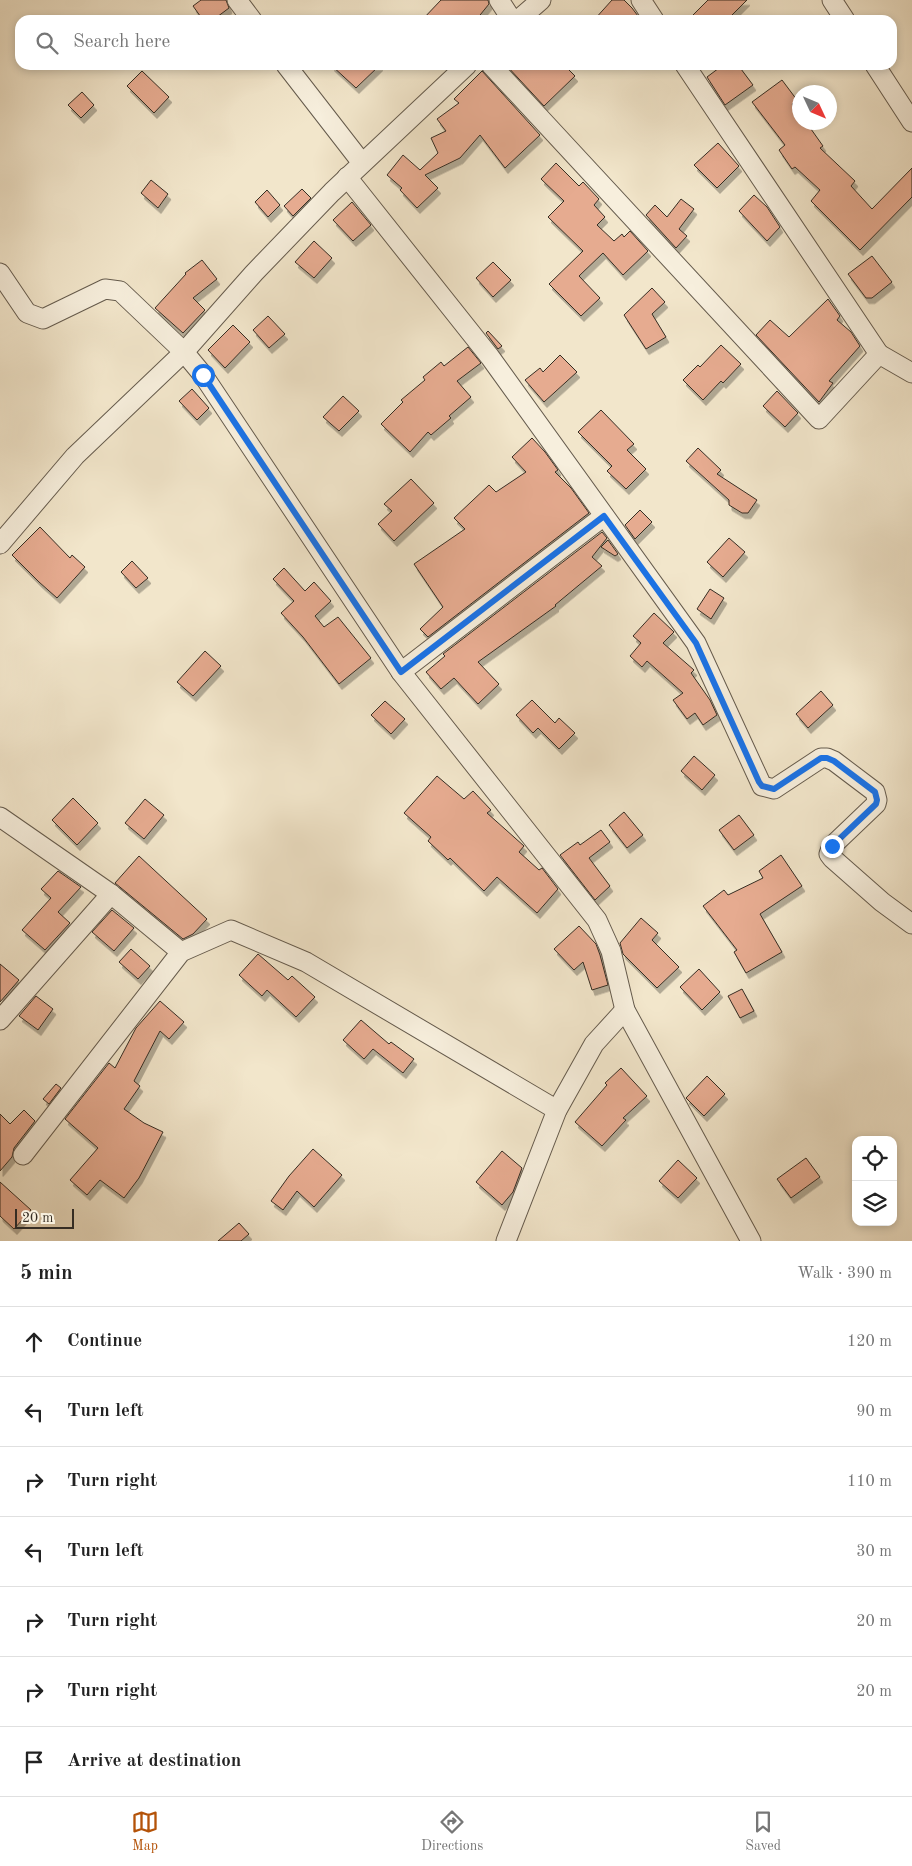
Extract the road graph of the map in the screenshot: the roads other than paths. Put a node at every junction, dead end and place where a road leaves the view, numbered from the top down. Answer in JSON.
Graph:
{"nodes":[{"id":1,"x":237,"y":0,"type":"edge"},
{"id":2,"x":499,"y":0,"type":"edge"},
{"id":3,"x":541,"y":0,"type":"edge"},
{"id":4,"x":641,"y":0,"type":"edge"},
{"id":5,"x":832,"y":0,"type":"edge"},
{"id":6,"x":248,"y":15,"type":"edge"},
{"id":7,"x":509,"y":15,"type":"edge"},
{"id":8,"x":524,"y":15,"type":"edge"},
{"id":9,"x":651,"y":15,"type":"edge"},
{"id":10,"x":842,"y":15,"type":"edge"},
{"id":11,"x":290,"y":70,"type":"edge"},
{"id":12,"x":462,"y":70,"type":"edge"},
{"id":13,"x":496,"y":70,"type":"edge"},
{"id":14,"x":688,"y":70,"type":"edge"},
{"id":15,"x":878,"y":70,"type":"edge"},
{"id":16,"x":912,"y":122,"type":"edge"},
{"id":17,"x":362,"y":163,"type":"junction"},
{"id":18,"x":347,"y":177,"type":"junction"},
{"id":19,"x":0,"y":273,"type":"edge"},
{"id":20,"x":184,"y":352,"type":"junction"},
{"id":21,"x":879,"y":354,"type":"junction"},
{"id":22,"x":912,"y":373,"type":"edge"},
{"id":23,"x":604,"y":516,"type":"junction"},
{"id":24,"x":0,"y":544,"type":"edge"},
{"id":25,"x":401,"y":672,"type":"junction"},
{"id":26,"x":0,"y":817,"type":"edge"},
{"id":27,"x":111,"y":894,"type":"junction"},
{"id":28,"x":912,"y":924,"type":"edge"},
{"id":29,"x":182,"y":952,"type":"junction"},
{"id":30,"x":625,"y":1010,"type":"junction"},
{"id":31,"x":0,"y":1020,"type":"edge"},
{"id":32,"x":557,"y":1110,"type":"junction"},
{"id":33,"x":23,"y":1155,"type":"dead end"},
{"id":34,"x":506,"y":1241,"type":"edge"},
{"id":35,"x":751,"y":1241,"type":"edge"}],
"edges":[{"from":1,"to":6,"type":"street"},
{"from":2,"to":7,"type":"street"},
{"from":3,"to":8,"type":"street"},
{"from":4,"to":9,"type":"street"},
{"from":5,"to":10,"type":"street"},
{"from":11,"to":17,"type":"street"},
{"from":12,"to":17,"type":"street"},
{"from":13,"to":21,"type":"street"},
{"from":14,"to":21,"type":"street"},
{"from":15,"to":16,"type":"street"},
{"from":17,"to":18,"type":"street"},
{"from":18,"to":20,"type":"street"},
{"from":18,"to":23,"type":"street"},
{"from":19,"to":20,"type":"street"},
{"from":20,"to":24,"type":"street"},
{"from":20,"to":25,"type":"street"},
{"from":21,"to":22,"type":"street"},
{"from":23,"to":25,"type":"street"},
{"from":23,"to":28,"type":"street"},
{"from":25,"to":30,"type":"street"},
{"from":26,"to":27,"type":"street"},
{"from":27,"to":29,"type":"street"},
{"from":27,"to":31,"type":"street"},
{"from":29,"to":32,"type":"street"},
{"from":29,"to":33,"type":"street"},
{"from":30,"to":32,"type":"street"},
{"from":30,"to":35,"type":"street"},
{"from":32,"to":34,"type":"street"}]}
